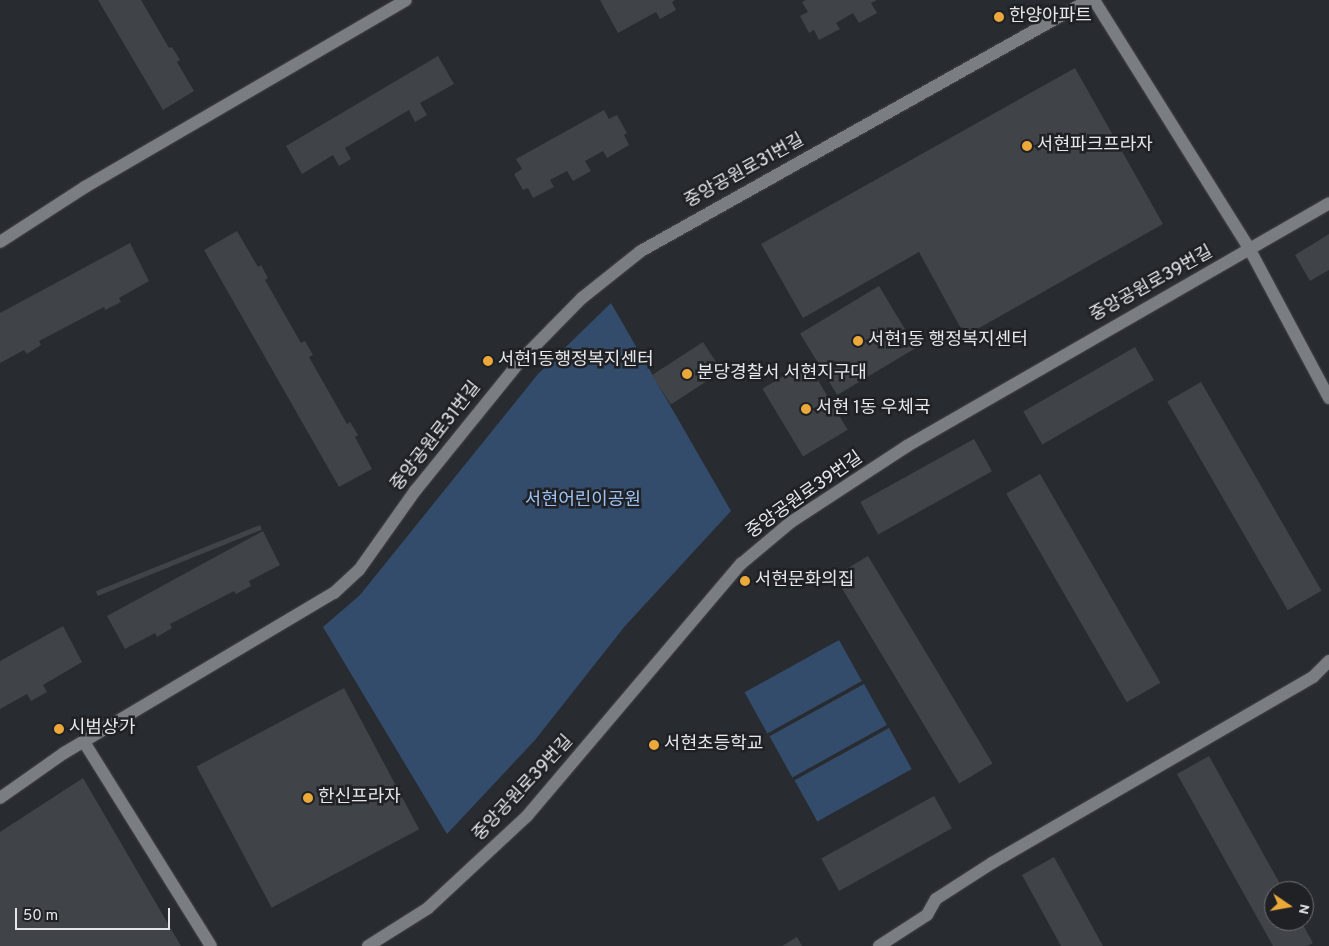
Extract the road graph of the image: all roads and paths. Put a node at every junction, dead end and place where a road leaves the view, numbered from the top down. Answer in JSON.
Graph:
{"nodes":[{"id":1,"x":406,"y":0,"type":"edge"},
{"id":2,"x":1089,"y":0,"type":"edge"},
{"id":3,"x":1094,"y":0,"type":"edge"},
{"id":4,"x":1329,"y":203,"type":"edge"},
{"id":5,"x":0,"y":242,"type":"edge"},
{"id":6,"x":1250,"y":250,"type":"junction"},
{"id":7,"x":1329,"y":398,"type":"edge"},
{"id":8,"x":1329,"y":661,"type":"edge"},
{"id":9,"x":84,"y":742,"type":"junction"},
{"id":10,"x":0,"y":798,"type":"edge"},
{"id":11,"x":211,"y":946,"type":"edge"},
{"id":12,"x":368,"y":946,"type":"edge"},
{"id":13,"x":879,"y":946,"type":"edge"}],
"edges":[{"from":1,"to":5,"type":"street"},
{"from":2,"to":9,"type":"street","name":"중앙공원로31번길"},
{"from":3,"to":6,"type":"street"},
{"from":4,"to":6,"type":"street","name":"중앙공원로39번길"},
{"from":6,"to":7,"type":"street"},
{"from":6,"to":12,"type":"street","name":"중앙공원로39번길"},
{"from":8,"to":13,"type":"street"},
{"from":9,"to":10,"type":"street","name":"중앙공원로31번길"},
{"from":9,"to":11,"type":"street"}]}
